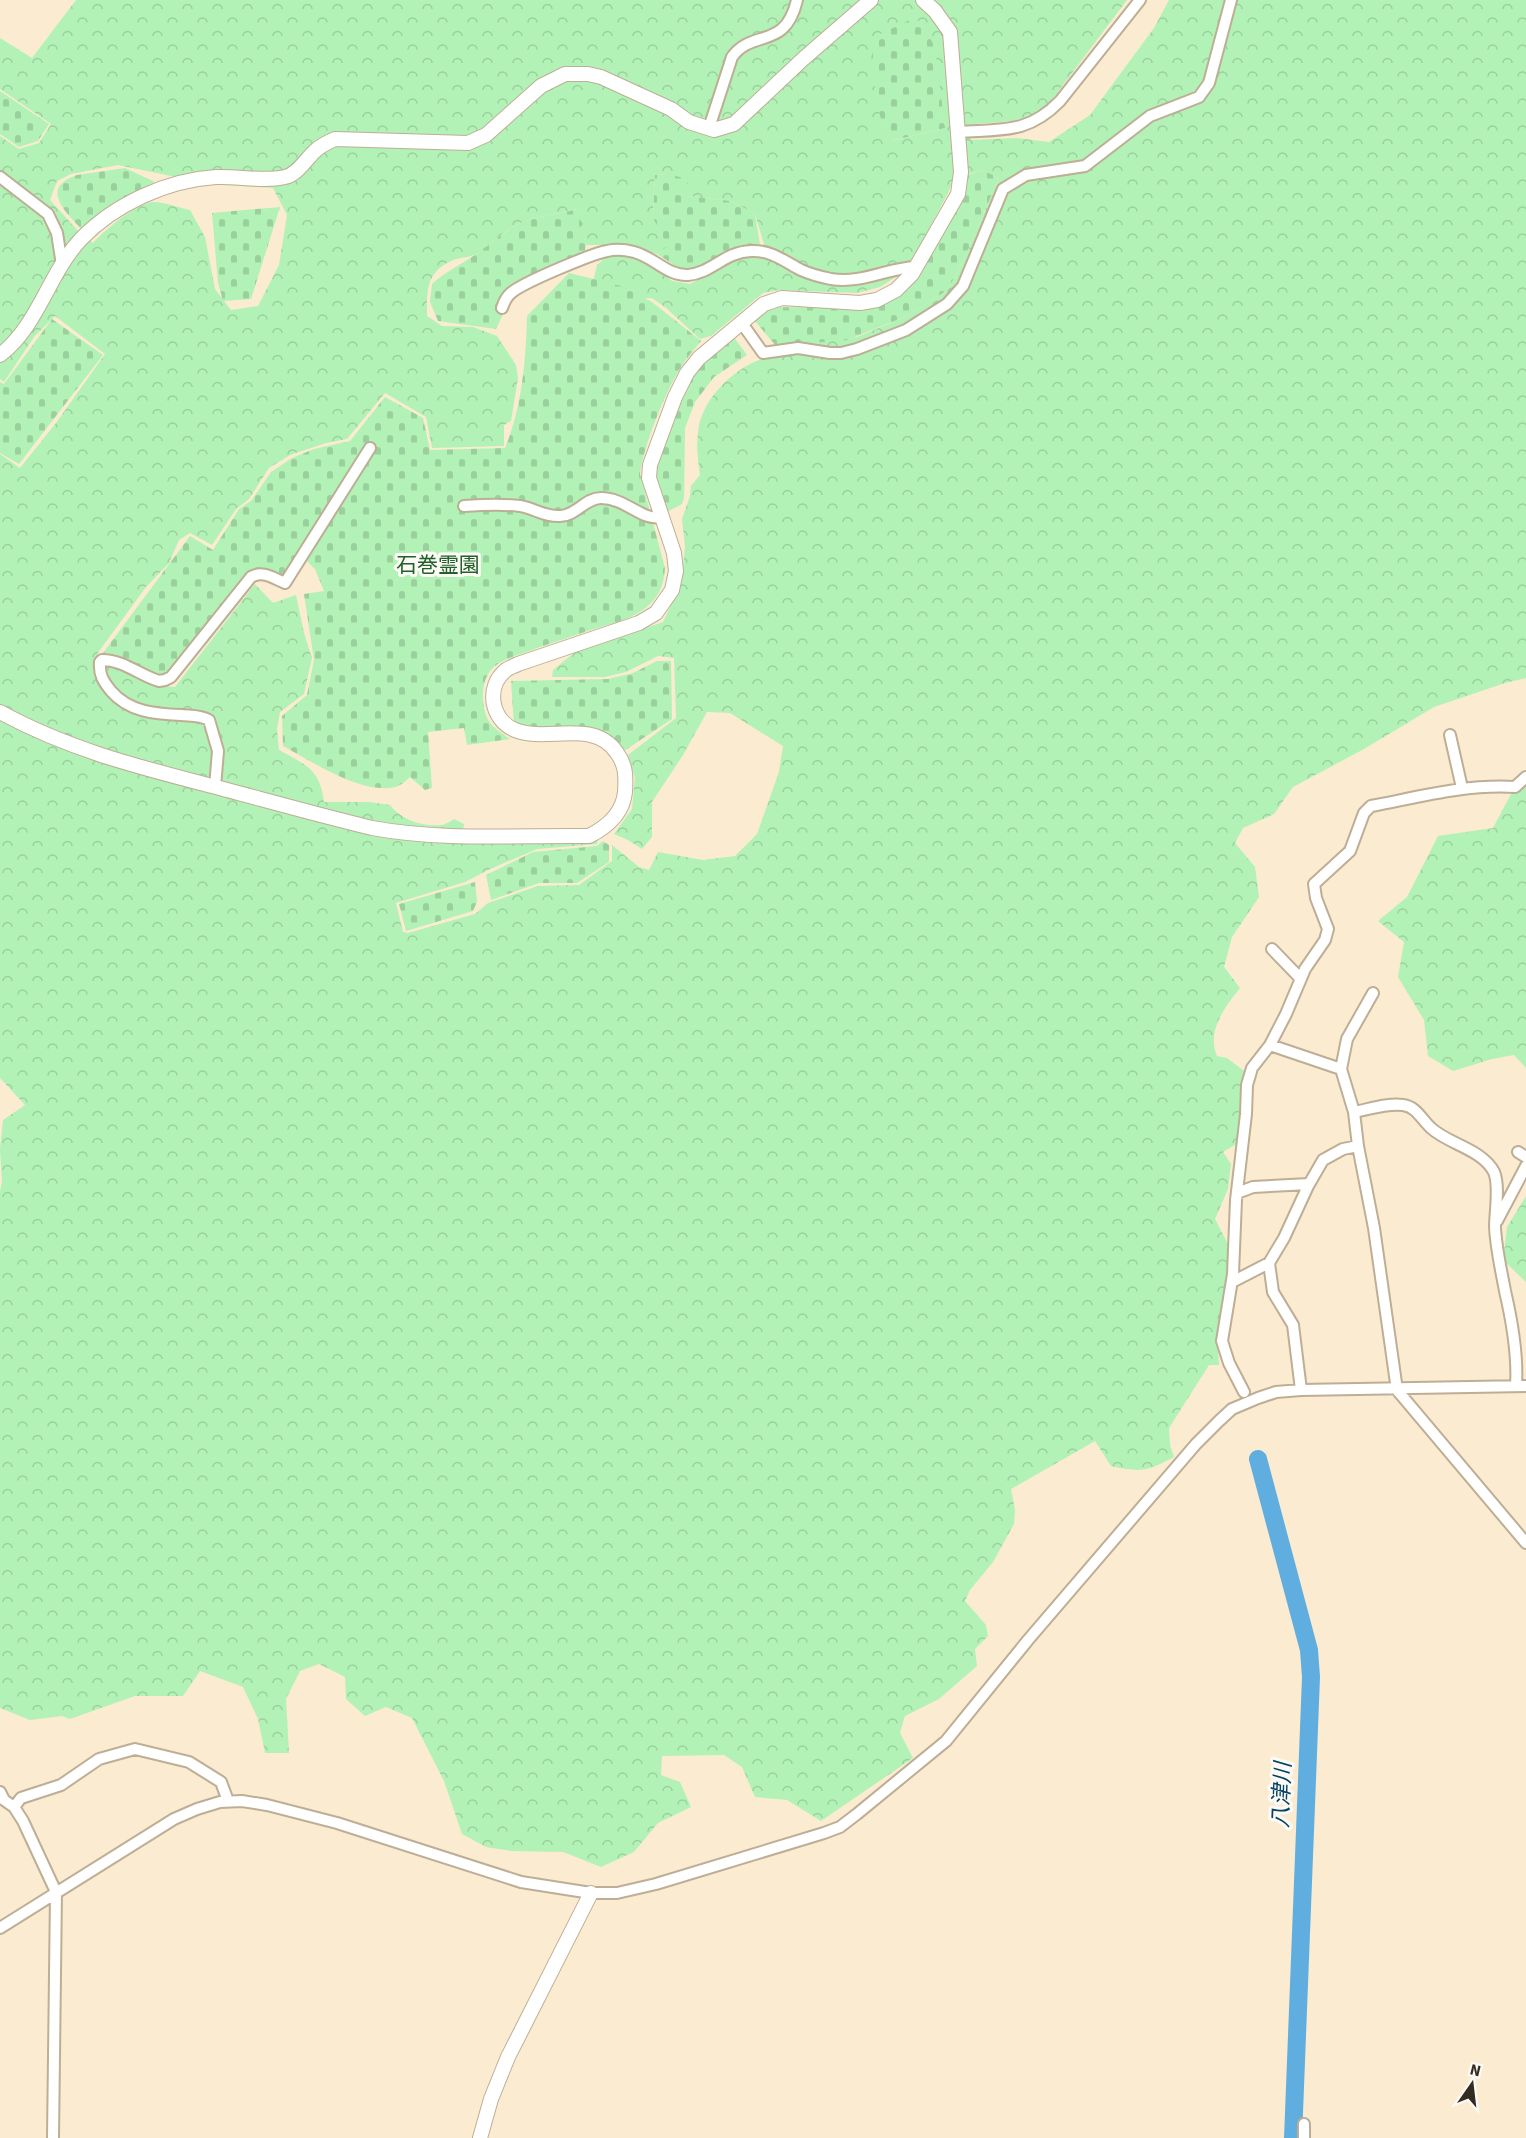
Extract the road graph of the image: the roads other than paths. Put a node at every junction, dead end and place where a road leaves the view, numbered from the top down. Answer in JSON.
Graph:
{"nodes":[{"id":1,"x":796,"y":0,"type":"edge"},
{"id":2,"x":871,"y":0,"type":"edge"},
{"id":3,"x":924,"y":0,"type":"edge"},
{"id":4,"x":1140,"y":0,"type":"edge"},
{"id":5,"x":1231,"y":0,"type":"edge"},
{"id":6,"x":710,"y":128,"type":"junction"},
{"id":7,"x":959,"y":132,"type":"junction"},
{"id":8,"x":0,"y":177,"type":"edge"},
{"id":9,"x":62,"y":265,"type":"junction"},
{"id":10,"x":916,"y":267,"type":"junction"},
{"id":11,"x":502,"y":308,"type":"dead end"},
{"id":12,"x":741,"y":322,"type":"junction"},
{"id":13,"x":0,"y":355,"type":"edge"},
{"id":14,"x":370,"y":448,"type":"dead end"},
{"id":15,"x":464,"y":506,"type":"dead end"},
{"id":16,"x":662,"y":517,"type":"junction"},
{"id":17,"x":0,"y":712,"type":"edge"},
{"id":18,"x":1450,"y":735,"type":"dead end"},
{"id":19,"x":1526,"y":777,"type":"edge"},
{"id":20,"x":215,"y":787,"type":"junction"},
{"id":21,"x":1462,"y":788,"type":"junction"},
{"id":22,"x":1272,"y":950,"type":"dead end"},
{"id":23,"x":1300,"y":978,"type":"junction"},
{"id":24,"x":1373,"y":993,"type":"dead end"},
{"id":25,"x":1270,"y":1045,"type":"junction"},
{"id":26,"x":1341,"y":1069,"type":"junction"},
{"id":27,"x":1354,"y":1112,"type":"junction"},
{"id":28,"x":1358,"y":1146,"type":"junction"},
{"id":29,"x":1526,"y":1166,"type":"edge"},
{"id":30,"x":1309,"y":1184,"type":"junction"},
{"id":31,"x":1237,"y":1193,"type":"junction"},
{"id":32,"x":1495,"y":1224,"type":"junction"},
{"id":33,"x":1269,"y":1263,"type":"junction"},
{"id":34,"x":1232,"y":1282,"type":"junction"},
{"id":35,"x":1521,"y":1386,"type":"edge"},
{"id":36,"x":1300,"y":1390,"type":"junction"},
{"id":37,"x":1398,"y":1390,"type":"junction"},
{"id":38,"x":1244,"y":1392,"type":"dead end"},
{"id":39,"x":1526,"y":1543,"type":"edge"},
{"id":40,"x":0,"y":1792,"type":"edge"},
{"id":41,"x":228,"y":1802,"type":"junction"},
{"id":42,"x":14,"y":1807,"type":"junction"},
{"id":43,"x":56,"y":1892,"type":"junction"},
{"id":44,"x":591,"y":1893,"type":"junction"},
{"id":45,"x":0,"y":1928,"type":"edge"},
{"id":46,"x":1304,"y":2124,"type":"dead end"},
{"id":47,"x":53,"y":2138,"type":"edge"},
{"id":48,"x":480,"y":2138,"type":"edge"},
{"id":49,"x":1304,"y":2138,"type":"edge"}],
"edges":[{"from":1,"to":6,"type":"street"},
{"from":2,"to":6,"type":"street"},
{"from":3,"to":7,"type":"street"},
{"from":4,"to":7,"type":"street"},
{"from":5,"to":12,"type":"street"},
{"from":6,"to":9,"type":"street"},
{"from":7,"to":10,"type":"street"},
{"from":8,"to":9,"type":"street"},
{"from":9,"to":13,"type":"street"},
{"from":10,"to":11,"type":"street"},
{"from":10,"to":12,"type":"street"},
{"from":12,"to":16,"type":"street"},
{"from":14,"to":20,"type":"street"},
{"from":15,"to":16,"type":"street"},
{"from":16,"to":20,"type":"street"},
{"from":17,"to":20,"type":"street"},
{"from":18,"to":21,"type":"street"},
{"from":19,"to":21,"type":"street"},
{"from":21,"to":23,"type":"street"},
{"from":22,"to":23,"type":"street"},
{"from":23,"to":25,"type":"street"},
{"from":24,"to":26,"type":"street"},
{"from":25,"to":26,"type":"street"},
{"from":25,"to":31,"type":"street"},
{"from":26,"to":27,"type":"street"},
{"from":27,"to":28,"type":"street"},
{"from":27,"to":32,"type":"street"},
{"from":28,"to":30,"type":"street"},
{"from":28,"to":37,"type":"street"},
{"from":29,"to":32,"type":"street"},
{"from":30,"to":31,"type":"street"},
{"from":30,"to":33,"type":"street"},
{"from":31,"to":34,"type":"street"},
{"from":32,"to":35,"type":"street"},
{"from":33,"to":34,"type":"street"},
{"from":33,"to":36,"type":"street"},
{"from":34,"to":38,"type":"street"},
{"from":35,"to":37,"type":"street"},
{"from":36,"to":37,"type":"street"},
{"from":36,"to":44,"type":"street"},
{"from":37,"to":39,"type":"street"},
{"from":40,"to":42,"type":"street"},
{"from":41,"to":42,"type":"street"},
{"from":41,"to":43,"type":"street"},
{"from":41,"to":44,"type":"street"},
{"from":42,"to":43,"type":"street"},
{"from":43,"to":45,"type":"street"},
{"from":43,"to":47,"type":"street"},
{"from":44,"to":48,"type":"street"},
{"from":46,"to":49,"type":"street"}]}
